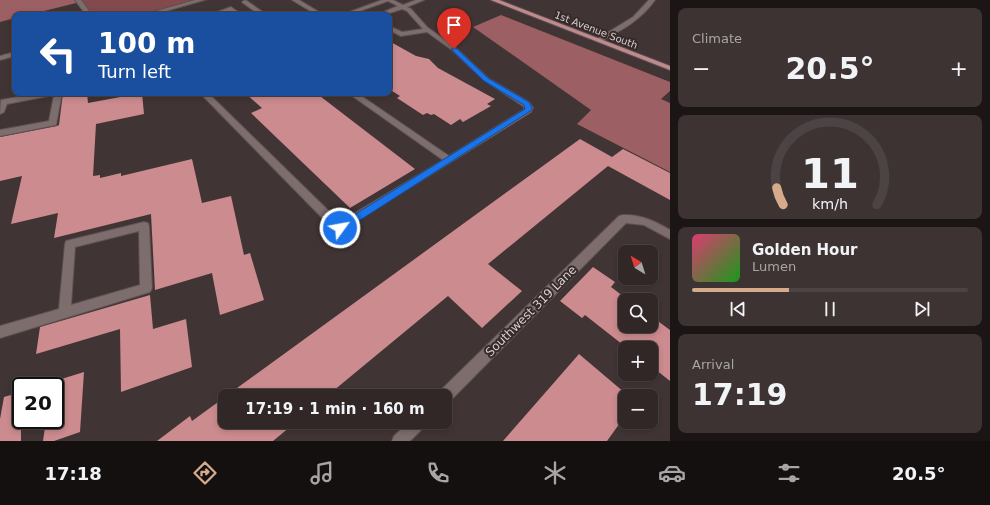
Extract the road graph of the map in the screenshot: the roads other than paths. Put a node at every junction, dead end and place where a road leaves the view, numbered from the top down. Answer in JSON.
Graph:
{"nodes":[{"id":1,"x":78,"y":0,"type":"edge"},
{"id":2,"x":201,"y":0,"type":"edge"},
{"id":3,"x":309,"y":0,"type":"edge"},
{"id":4,"x":388,"y":0,"type":"edge"},
{"id":5,"x":421,"y":0,"type":"edge"},
{"id":6,"x":494,"y":0,"type":"edge"},
{"id":7,"x":652,"y":0,"type":"edge"},
{"id":8,"x":297,"y":1,"type":"edge"},
{"id":9,"x":245,"y":2,"type":"dead end"},
{"id":10,"x":403,"y":6,"type":"junction"},
{"id":11,"x":87,"y":12,"type":"edge"},
{"id":12,"x":157,"y":12,"type":"edge"},
{"id":13,"x":222,"y":12,"type":"edge"},
{"id":14,"x":235,"y":12,"type":"edge"},
{"id":15,"x":260,"y":12,"type":"edge"},
{"id":16,"x":316,"y":12,"type":"edge"},
{"id":17,"x":353,"y":12,"type":"edge"},
{"id":18,"x":387,"y":12,"type":"edge"},
{"id":19,"x":392,"y":30,"type":"edge"},
{"id":20,"x":428,"y":30,"type":"junction"},
{"id":21,"x":599,"y":40,"type":"junction"},
{"id":22,"x":12,"y":55,"type":"edge"},
{"id":23,"x":0,"y":58,"type":"edge"},
{"id":24,"x":670,"y":68,"type":"edge"},
{"id":25,"x":37,"y":96,"type":"edge"},
{"id":26,"x":58,"y":96,"type":"edge"},
{"id":27,"x":207,"y":96,"type":"edge"},
{"id":28,"x":356,"y":96,"type":"edge"},
{"id":29,"x":0,"y":112,"type":"edge"},
{"id":30,"x":0,"y":133,"type":"edge"},
{"id":31,"x":449,"y":160,"type":"junction"},
{"id":32,"x":670,"y":235,"type":"edge"},
{"id":33,"x":65,"y":311,"type":"junction"},
{"id":34,"x":0,"y":332,"type":"edge"},
{"id":35,"x":452,"y":389,"type":"edge"},
{"id":36,"x":411,"y":429,"type":"edge"},
{"id":37,"x":399,"y":441,"type":"edge"}],
"edges":[{"from":1,"to":11,"type":"street"},
{"from":2,"to":12,"type":"street"},
{"from":3,"to":8,"type":"street"},
{"from":4,"to":10,"type":"street"},
{"from":4,"to":17,"type":"street"},
{"from":5,"to":10,"type":"street"},
{"from":6,"to":21,"type":"main road","name":"1st Avenue South"},
{"from":7,"to":21,"type":"street"},
{"from":8,"to":16,"type":"street"},
{"from":9,"to":15,"type":"street"},
{"from":10,"to":18,"type":"street"},
{"from":10,"to":20,"type":"street"},
{"from":13,"to":14,"type":"street"},
{"from":19,"to":20,"type":"street"},
{"from":20,"to":31,"type":"street"},
{"from":21,"to":24,"type":"main road","name":"1st Avenue South"},
{"from":22,"to":23,"type":"street"},
{"from":25,"to":29,"type":"street"},
{"from":26,"to":30,"type":"street"},
{"from":27,"to":31,"type":"street"},
{"from":28,"to":31,"type":"street"},
{"from":32,"to":35,"type":"street","name":"Southwest 319 Lane"},
{"from":33,"to":33,"type":"street"},
{"from":33,"to":34,"type":"street"},
{"from":36,"to":37,"type":"street"}]}
